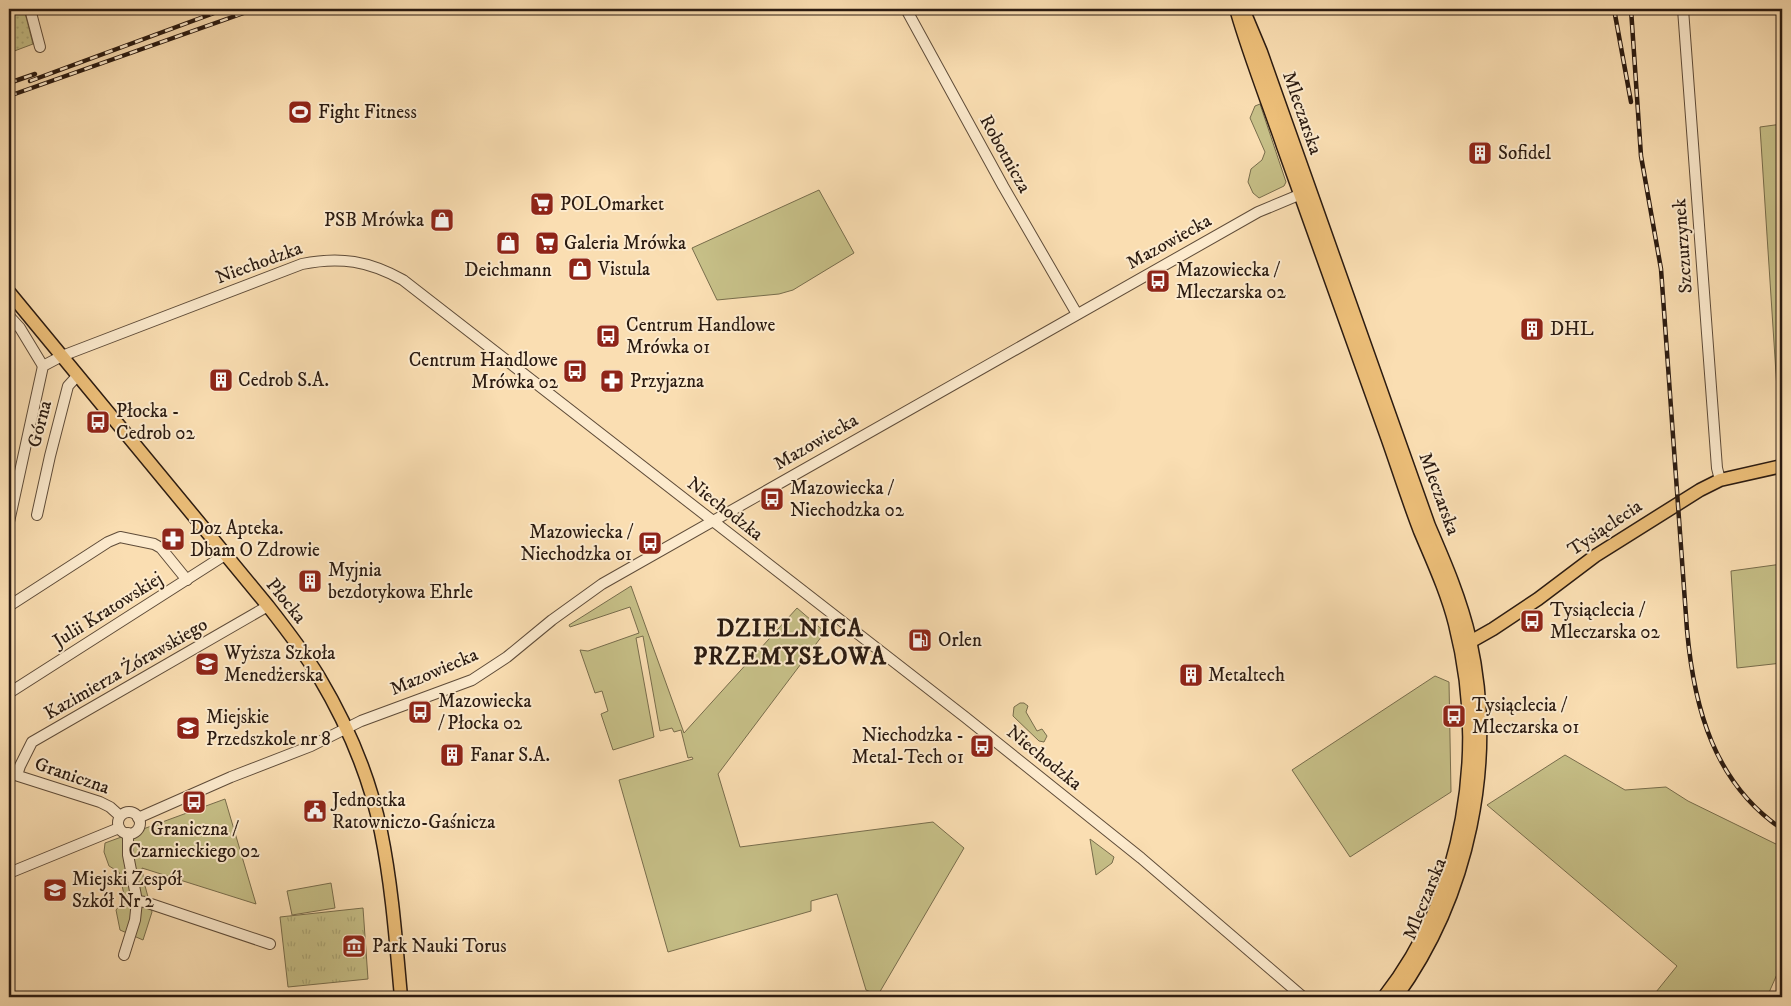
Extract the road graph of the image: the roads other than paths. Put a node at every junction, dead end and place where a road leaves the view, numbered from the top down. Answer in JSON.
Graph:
{"nodes":[{"id":1,"x":30,"y":9,"type":"edge"},
{"id":2,"x":906,"y":9,"type":"edge"},
{"id":3,"x":1236,"y":9,"type":"edge"},
{"id":4,"x":1243,"y":9,"type":"edge"},
{"id":5,"x":1683,"y":9,"type":"edge"},
{"id":6,"x":40,"y":47,"type":"dead end"},
{"id":7,"x":1305,"y":192,"type":"junction"},
{"id":8,"x":9,"y":292,"type":"edge"},
{"id":9,"x":1078,"y":314,"type":"junction"},
{"id":10,"x":9,"y":316,"type":"edge"},
{"id":11,"x":62,"y":356,"type":"junction"},
{"id":12,"x":44,"y":366,"type":"junction"},
{"id":13,"x":78,"y":375,"type":"junction"},
{"id":14,"x":1782,"y":466,"type":"edge"},
{"id":15,"x":1720,"y":480,"type":"junction"},
{"id":16,"x":37,"y":515,"type":"dead end"},
{"id":17,"x":9,"y":522,"type":"edge"},
{"id":18,"x":712,"y":522,"type":"junction"},
{"id":19,"x":225,"y":555,"type":"junction"},
{"id":20,"x":187,"y":580,"type":"junction"},
{"id":21,"x":9,"y":606,"type":"edge"},
{"id":22,"x":268,"y":606,"type":"junction"},
{"id":23,"x":1465,"y":644,"type":"junction"},
{"id":24,"x":9,"y":693,"type":"edge"},
{"id":25,"x":346,"y":729,"type":"junction"},
{"id":26,"x":13,"y":774,"type":"edge"},
{"id":27,"x":120,"y":816,"type":"junction"},
{"id":28,"x":138,"y":818,"type":"junction"},
{"id":29,"x":124,"y":831,"type":"junction"},
{"id":30,"x":9,"y":872,"type":"edge"},
{"id":31,"x":137,"y":901,"type":"junction"},
{"id":32,"x":270,"y":944,"type":"dead end"},
{"id":33,"x":124,"y":955,"type":"dead end"},
{"id":34,"x":402,"y":997,"type":"edge"},
{"id":35,"x":1303,"y":997,"type":"edge"},
{"id":36,"x":1384,"y":997,"type":"edge"},
{"id":37,"x":1396,"y":997,"type":"edge"}],
"edges":[{"from":1,"to":6,"type":"street"},
{"from":2,"to":9,"type":"street","name":"Robotnicza"},
{"from":3,"to":7,"type":"main road","name":"Mleczarska"},
{"from":4,"to":7,"type":"main road","name":"Mleczarska"},
{"from":5,"to":15,"type":"street","name":"Szczurzynek"},
{"from":7,"to":9,"type":"street","name":"Mazowiecka"},
{"from":7,"to":23,"type":"main road","name":"Mleczarska"},
{"from":8,"to":11,"type":"main road","name":"Płocka"},
{"from":9,"to":18,"type":"street","name":"Mazowiecka"},
{"from":10,"to":12,"type":"street"},
{"from":11,"to":12,"type":"street","name":"Niechodzka"},
{"from":11,"to":13,"type":"main road","name":"Płocka"},
{"from":11,"to":18,"type":"street","name":"Niechodzka"},
{"from":12,"to":17,"type":"street"},
{"from":13,"to":16,"type":"street","name":"Górna"},
{"from":13,"to":19,"type":"main road","name":"Płocka"},
{"from":14,"to":15,"type":"main road","name":"Tysiąclecia"},
{"from":15,"to":23,"type":"main road","name":"Tysiąclecia"},
{"from":18,"to":25,"type":"street","name":"Mazowiecka"},
{"from":18,"to":35,"type":"street","name":"Niechodzka"},
{"from":19,"to":20,"type":"street","name":"Julii Kratowskiej"},
{"from":19,"to":22,"type":"main road","name":"Płocka"},
{"from":20,"to":21,"type":"street"},
{"from":20,"to":24,"type":"street","name":"Julii Kratowskiej"},
{"from":22,"to":25,"type":"main road","name":"Płocka"},
{"from":22,"to":26,"type":"street","name":"Kazimierza Żórawskiego"},
{"from":23,"to":36,"type":"main road","name":"Mleczarska"},
{"from":23,"to":37,"type":"main road","name":"Mleczarska"},
{"from":25,"to":28,"type":"street"},
{"from":25,"to":34,"type":"main road","name":"Płocka"},
{"from":26,"to":27,"type":"street","name":"Graniczna"},
{"from":27,"to":28,"type":"street"},
{"from":27,"to":29,"type":"street"},
{"from":28,"to":29,"type":"street"},
{"from":29,"to":30,"type":"street"},
{"from":29,"to":31,"type":"street"},
{"from":31,"to":32,"type":"street"},
{"from":31,"to":33,"type":"street"}]}
